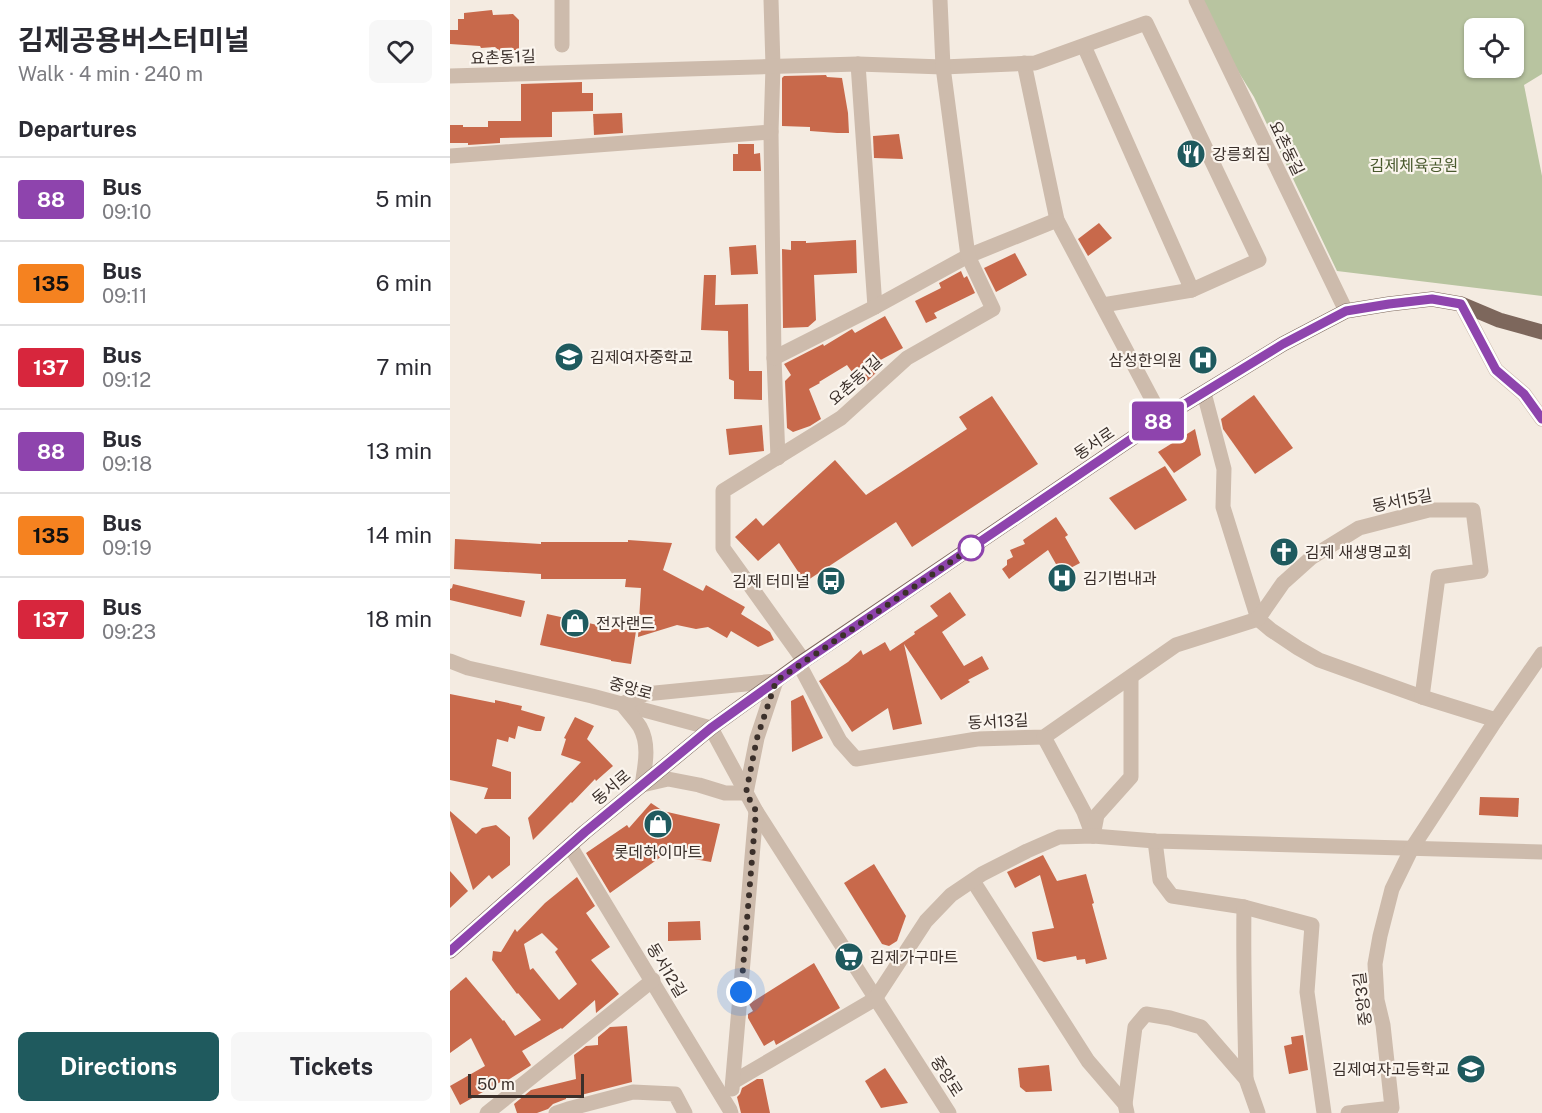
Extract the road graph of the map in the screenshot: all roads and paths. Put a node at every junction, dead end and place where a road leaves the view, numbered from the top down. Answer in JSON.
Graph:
{"nodes":[{"id":1,"x":562,"y":0,"type":"edge"},
{"id":2,"x":771,"y":0,"type":"edge"},
{"id":3,"x":940,"y":0,"type":"edge"},
{"id":4,"x":1196,"y":0,"type":"edge"},
{"id":5,"x":562,"y":45,"type":"dead end"},
{"id":6,"x":1084,"y":46,"type":"junction"},
{"id":7,"x":1024,"y":63,"type":"junction"},
{"id":8,"x":858,"y":64,"type":"junction"},
{"id":9,"x":773,"y":66,"type":"junction"},
{"id":10,"x":944,"y":67,"type":"junction"},
{"id":11,"x":450,"y":76,"type":"edge"},
{"id":12,"x":771,"y":132,"type":"junction"},
{"id":13,"x":450,"y":156,"type":"edge"},
{"id":14,"x":1057,"y":220,"type":"junction"},
{"id":15,"x":968,"y":256,"type":"junction"},
{"id":16,"x":1192,"y":290,"type":"junction"},
{"id":17,"x":1103,"y":304,"type":"junction"},
{"id":18,"x":1461,"y":304,"type":"junction"},
{"id":19,"x":875,"y":307,"type":"junction"},
{"id":20,"x":1346,"y":311,"type":"junction"},
{"id":21,"x":1542,"y":332,"type":"edge"},
{"id":22,"x":774,"y":358,"type":"junction"},
{"id":23,"x":1204,"y":393,"type":"junction"},
{"id":24,"x":1162,"y":418,"type":"junction"},
{"id":25,"x":1542,"y":419,"type":"edge"},
{"id":26,"x":778,"y":458,"type":"junction"},
{"id":27,"x":1258,"y":619,"type":"junction"},
{"id":28,"x":1542,"y":654,"type":"edge"},
{"id":29,"x":450,"y":661,"type":"edge"},
{"id":30,"x":802,"y":663,"type":"junction"},
{"id":31,"x":1131,"y":677,"type":"junction"},
{"id":32,"x":776,"y":681,"type":"junction"},
{"id":33,"x":1422,"y":697,"type":"junction"},
{"id":34,"x":622,"y":704,"type":"junction"},
{"id":35,"x":1496,"y":720,"type":"junction"},
{"id":36,"x":711,"y":728,"type":"junction"},
{"id":37,"x":1044,"y":737,"type":"junction"},
{"id":38,"x":642,"y":785,"type":"junction"},
{"id":39,"x":746,"y":793,"type":"junction"},
{"id":40,"x":756,"y":811,"type":"junction"},
{"id":41,"x":1093,"y":837,"type":"junction"},
{"id":42,"x":1155,"y":841,"type":"junction"},
{"id":43,"x":570,"y":846,"type":"junction"},
{"id":44,"x":1412,"y":848,"type":"junction"},
{"id":45,"x":1542,"y":852,"type":"edge"},
{"id":46,"x":973,"y":880,"type":"junction"},
{"id":47,"x":1244,"y":907,"type":"junction"},
{"id":48,"x":450,"y":951,"type":"edge"},
{"id":49,"x":653,"y":980,"type":"junction"},
{"id":50,"x":875,"y":999,"type":"junction"},
{"id":51,"x":1246,"y":1079,"type":"junction"},
{"id":52,"x":733,"y":1082,"type":"junction"},
{"id":53,"x":1126,"y":1108,"type":"edge"},
{"id":54,"x":729,"y":1112,"type":"edge"},
{"id":55,"x":487,"y":1113,"type":"edge"},
{"id":56,"x":556,"y":1113,"type":"edge"},
{"id":57,"x":685,"y":1113,"type":"edge"},
{"id":58,"x":949,"y":1113,"type":"edge"},
{"id":59,"x":1258,"y":1113,"type":"edge"},
{"id":60,"x":1324,"y":1113,"type":"edge"},
{"id":61,"x":1348,"y":1113,"type":"edge"}],
"edges":[{"from":1,"to":5,"type":"street"},
{"from":2,"to":9,"type":"street"},
{"from":3,"to":10,"type":"street"},
{"from":4,"to":20,"type":"street","name":"요촌동길"},
{"from":6,"to":7,"type":"street","name":"요촌동1길"},
{"from":6,"to":16,"type":"street"},
{"from":6,"to":16,"type":"street","name":"요촌동1길"},
{"from":7,"to":10,"type":"street","name":"요촌동1길"},
{"from":7,"to":14,"type":"street"},
{"from":8,"to":9,"type":"street","name":"요촌동1길"},
{"from":8,"to":10,"type":"street","name":"요촌동1길"},
{"from":8,"to":19,"type":"street"},
{"from":9,"to":11,"type":"street","name":"요촌동1길"},
{"from":9,"to":12,"type":"street"},
{"from":10,"to":15,"type":"street","name":"요촌동1길"},
{"from":12,"to":13,"type":"street"},
{"from":12,"to":22,"type":"street"},
{"from":14,"to":15,"type":"street"},
{"from":14,"to":17,"type":"street"},
{"from":15,"to":19,"type":"street"},
{"from":15,"to":26,"type":"street","name":"요촌동1길"},
{"from":16,"to":17,"type":"street","name":"요촌동1길"},
{"from":17,"to":24,"type":"street"},
{"from":18,"to":20,"type":"main road","name":"동서로"},
{"from":18,"to":21,"type":"main road","name":"동서로"},
{"from":18,"to":25,"type":"street"},
{"from":19,"to":22,"type":"street"},
{"from":20,"to":23,"type":"main road","name":"동서로"},
{"from":22,"to":26,"type":"street"},
{"from":23,"to":24,"type":"main road","name":"동서로"},
{"from":23,"to":27,"type":"street"},
{"from":24,"to":30,"type":"main road","name":"동서로"},
{"from":26,"to":30,"type":"street"},
{"from":27,"to":31,"type":"street","name":"동서13길"},
{"from":27,"to":33,"type":"street"},
{"from":27,"to":33,"type":"street","name":"동서15길"},
{"from":28,"to":35,"type":"street"},
{"from":29,"to":34,"type":"street","name":"중앙로"},
{"from":30,"to":32,"type":"main road","name":"동서로"},
{"from":30,"to":37,"type":"street","name":"동서13길"},
{"from":31,"to":37,"type":"street","name":"동서13길"},
{"from":31,"to":41,"type":"street"},
{"from":32,"to":34,"type":"street"},
{"from":32,"to":36,"type":"main road","name":"동서로"},
{"from":32,"to":39,"type":"street"},
{"from":33,"to":35,"type":"street"},
{"from":34,"to":36,"type":"street","name":"중앙로"},
{"from":34,"to":38,"type":"street"},
{"from":35,"to":44,"type":"street"},
{"from":36,"to":38,"type":"main road","name":"동서로"},
{"from":36,"to":39,"type":"street","name":"중앙로"},
{"from":37,"to":41,"type":"street"},
{"from":38,"to":39,"type":"street"},
{"from":38,"to":43,"type":"main road","name":"동서로"},
{"from":39,"to":40,"type":"street","name":"중앙로"},
{"from":40,"to":50,"type":"street","name":"중앙로"},
{"from":40,"to":52,"type":"street"},
{"from":41,"to":42,"type":"street"},
{"from":41,"to":46,"type":"street"},
{"from":42,"to":44,"type":"street"},
{"from":42,"to":47,"type":"street"},
{"from":43,"to":48,"type":"main road","name":"동서로"},
{"from":43,"to":49,"type":"street","name":"동서12길"},
{"from":44,"to":45,"type":"street"},
{"from":44,"to":61,"type":"street","name":"중앙3길"},
{"from":46,"to":50,"type":"street"},
{"from":46,"to":53,"type":"street"},
{"from":47,"to":51,"type":"street"},
{"from":47,"to":60,"type":"street"},
{"from":49,"to":54,"type":"street","name":"동서12길"},
{"from":49,"to":55,"type":"street"},
{"from":50,"to":52,"type":"street"},
{"from":50,"to":58,"type":"street","name":"중앙로"},
{"from":51,"to":53,"type":"street"},
{"from":51,"to":59,"type":"street"},
{"from":52,"to":54,"type":"street"},
{"from":56,"to":57,"type":"street"}]}
